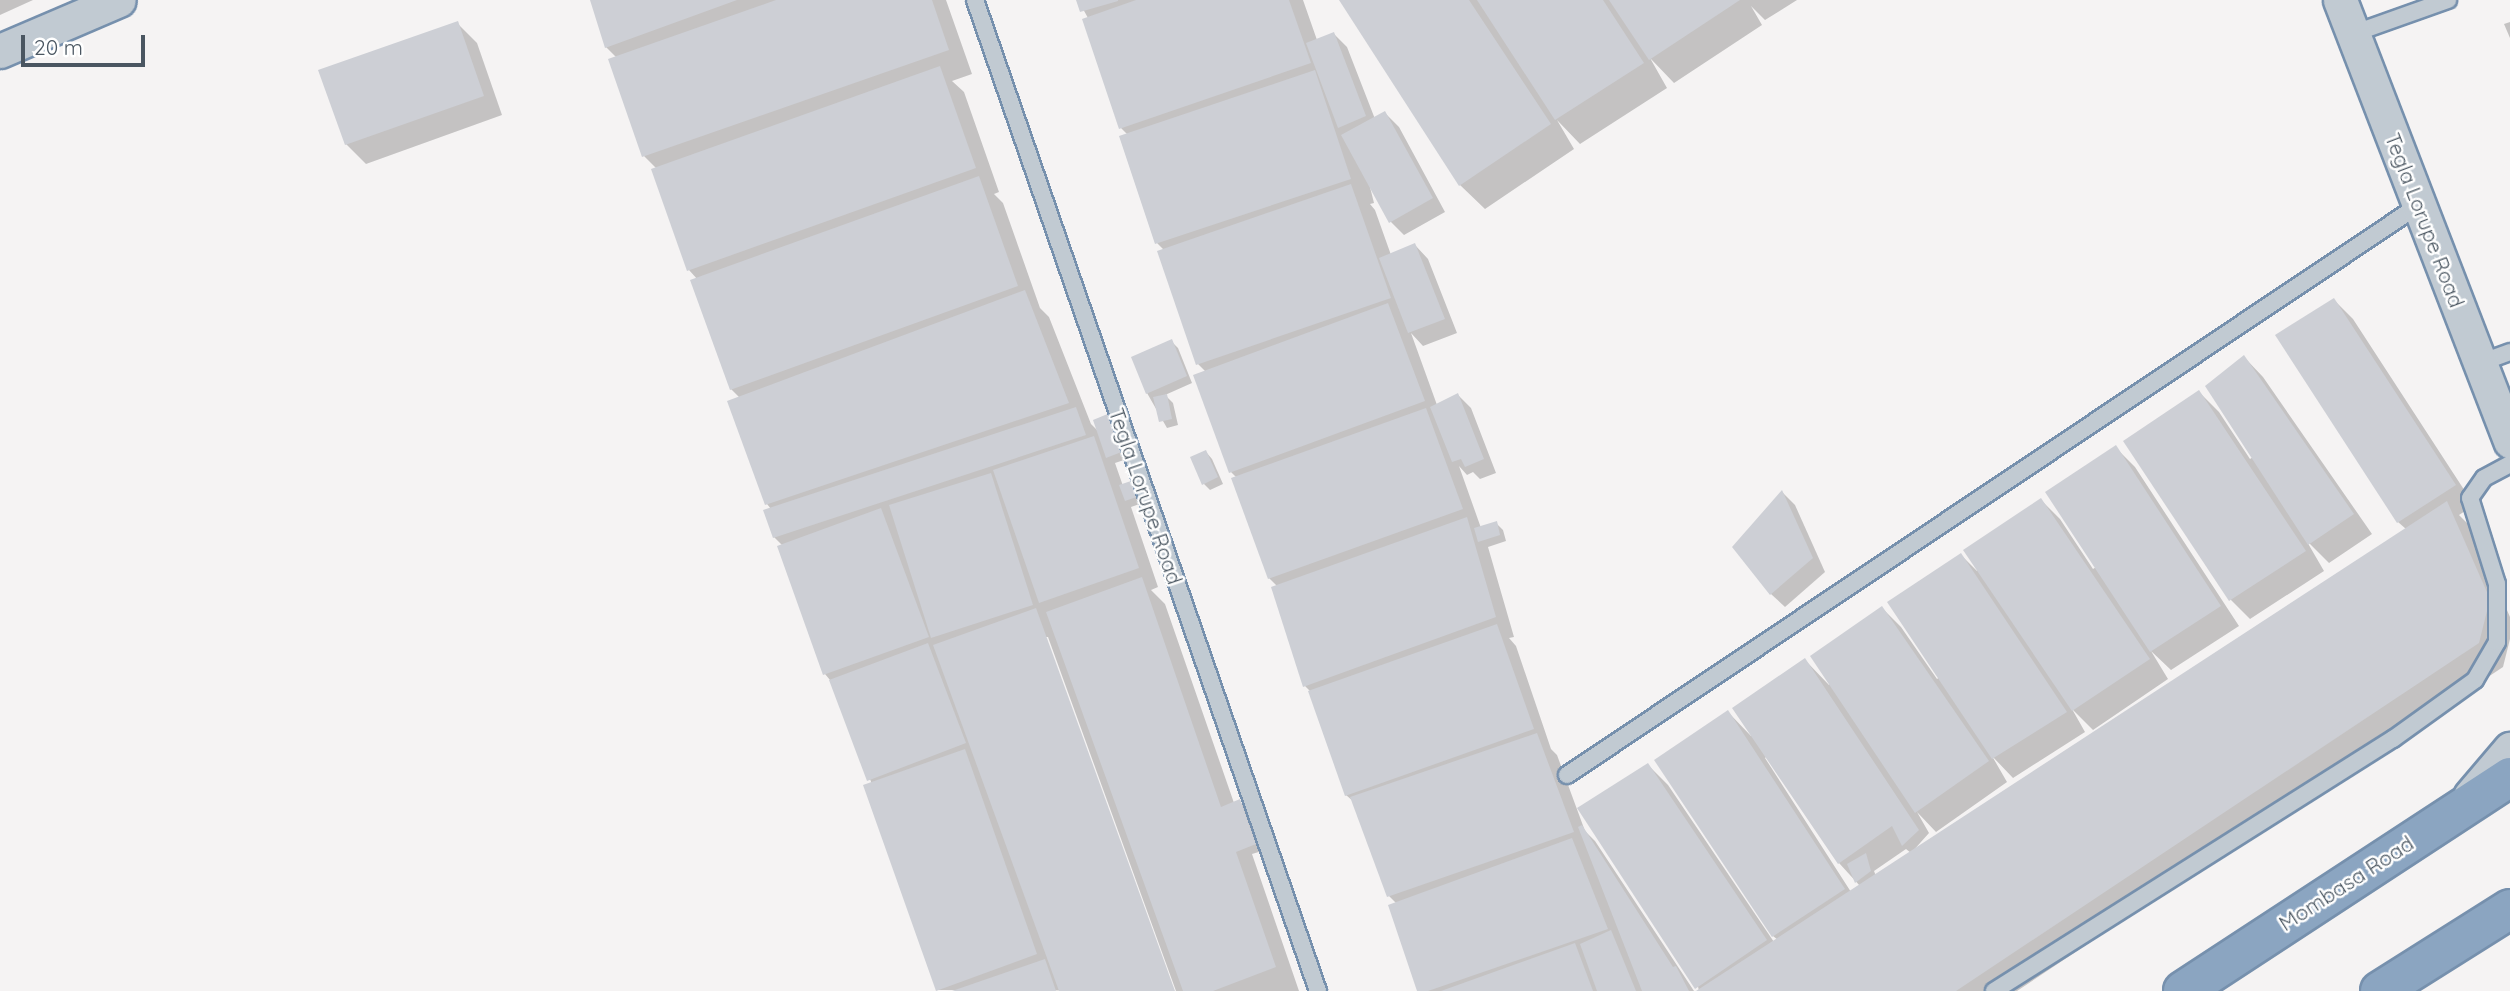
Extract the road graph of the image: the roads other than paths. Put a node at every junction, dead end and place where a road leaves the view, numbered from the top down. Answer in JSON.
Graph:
{"nodes":[{"id":1,"x":120,"y":0,"type":"edge"},
{"id":2,"x":975,"y":0,"type":"edge"},
{"id":3,"x":2340,"y":0,"type":"edge"},
{"id":4,"x":2448,"y":0,"type":"edge"},
{"id":5,"x":2352,"y":34,"type":"junction"},
{"id":6,"x":0,"y":51,"type":"edge"},
{"id":7,"x":2419,"y":205,"type":"junction"},
{"id":8,"x":2495,"y":358,"type":"edge"},
{"id":9,"x":2510,"y":441,"type":"edge"},
{"id":10,"x":2510,"y":464,"type":"edge"},
{"id":11,"x":2510,"y":749,"type":"edge"},
{"id":12,"x":1567,"y":775,"type":"dead end"},
{"id":13,"x":2510,"y":777,"type":"edge"},
{"id":14,"x":2459,"y":808,"type":"junction"},
{"id":15,"x":2510,"y":909,"type":"edge"},
{"id":16,"x":1318,"y":991,"type":"edge"},
{"id":17,"x":1994,"y":991,"type":"edge"},
{"id":18,"x":2183,"y":991,"type":"edge"},
{"id":19,"x":2380,"y":991,"type":"edge"}],
"edges":[{"from":1,"to":6,"type":"street"},
{"from":2,"to":16,"type":"lane","name":"Tegla Lorupe Road"},
{"from":3,"to":5,"type":"street","name":"Tegla Lorupe Road"},
{"from":4,"to":5,"type":"lane"},
{"from":5,"to":7,"type":"street","name":"Tegla Lorupe Road"},
{"from":7,"to":8,"type":"street","name":"Tegla Lorupe Road"},
{"from":7,"to":12,"type":"lane"},
{"from":8,"to":9,"type":"street","name":"Tegla Lorupe Road"},
{"from":10,"to":17,"type":"lane"},
{"from":11,"to":14,"type":"street"},
{"from":13,"to":14,"type":"highway","name":"Mombasa Road"},
{"from":14,"to":18,"type":"highway","name":"Mombasa Road"},
{"from":15,"to":19,"type":"highway"}]}
